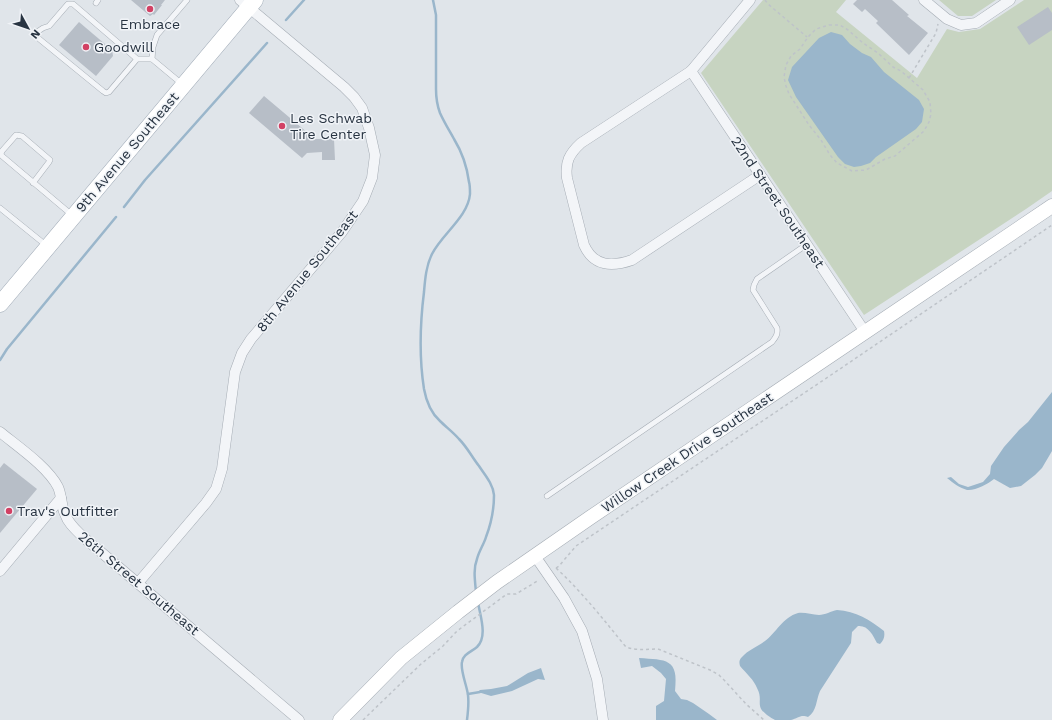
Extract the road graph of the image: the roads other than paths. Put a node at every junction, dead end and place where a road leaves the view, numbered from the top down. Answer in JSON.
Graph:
{"nodes":[{"id":1,"x":186,"y":0,"type":"edge"},
{"id":2,"x":750,"y":0,"type":"edge"},
{"id":3,"x":924,"y":0,"type":"edge"},
{"id":4,"x":1010,"y":0,"type":"edge"},
{"id":5,"x":248,"y":2,"type":"edge"},
{"id":6,"x":152,"y":58,"type":"junction"},
{"id":7,"x":137,"y":59,"type":"junction"},
{"id":8,"x":691,"y":71,"type":"junction"},
{"id":9,"x":183,"y":85,"type":"junction"},
{"id":10,"x":760,"y":175,"type":"junction"},
{"id":11,"x":33,"y":183,"type":"junction"},
{"id":12,"x":1052,"y":206,"type":"edge"},
{"id":13,"x":0,"y":208,"type":"edge"},
{"id":14,"x":73,"y":216,"type":"junction"},
{"id":15,"x":806,"y":245,"type":"junction"},
{"id":16,"x":48,"y":247,"type":"junction"},
{"id":17,"x":0,"y":304,"type":"edge"},
{"id":18,"x":865,"y":332,"type":"junction"},
{"id":19,"x":0,"y":432,"type":"edge"},
{"id":20,"x":547,"y":496,"type":"dead end"},
{"id":21,"x":61,"y":498,"type":"junction"},
{"id":22,"x":535,"y":556,"type":"junction"},
{"id":23,"x":0,"y":571,"type":"edge"},
{"id":24,"x":138,"y":583,"type":"junction"},
{"id":25,"x":299,"y":720,"type":"edge"},
{"id":26,"x":340,"y":720,"type":"edge"},
{"id":27,"x":603,"y":720,"type":"edge"}],
"edges":[{"from":1,"to":6,"type":"lane"},
{"from":2,"to":8,"type":"street"},
{"from":3,"to":4,"type":"street"},
{"from":5,"to":9,"type":"main road","name":"9th Avenue Southeast"},
{"from":5,"to":24,"type":"street","name":"8th Avenue Southeast"},
{"from":6,"to":7,"type":"lane"},
{"from":6,"to":9,"type":"lane"},
{"from":7,"to":7,"type":"lane"},
{"from":8,"to":10,"type":"street","name":"22nd Street Southeast"},
{"from":8,"to":10,"type":"street"},
{"from":9,"to":14,"type":"main road","name":"9th Avenue Southeast"},
{"from":10,"to":15,"type":"street","name":"22nd Street Southeast"},
{"from":11,"to":11,"type":"lane"},
{"from":11,"to":14,"type":"lane"},
{"from":12,"to":18,"type":"main road","name":"Willow Creek Drive Southeast"},
{"from":13,"to":16,"type":"lane"},
{"from":14,"to":16,"type":"main road","name":"9th Avenue Southeast"},
{"from":15,"to":18,"type":"street","name":"22nd Street Southeast"},
{"from":15,"to":20,"type":"lane"},
{"from":16,"to":17,"type":"main road","name":"9th Avenue Southeast"},
{"from":18,"to":22,"type":"main road","name":"Willow Creek Drive Southeast"},
{"from":19,"to":21,"type":"street","name":"26th Street Southeast"},
{"from":21,"to":23,"type":"street"},
{"from":21,"to":24,"type":"street","name":"26th Street Southeast"},
{"from":22,"to":26,"type":"main road","name":"Willow Creek Drive Southeast"},
{"from":22,"to":27,"type":"street"},
{"from":24,"to":25,"type":"street","name":"26th Street Southeast"}]}
